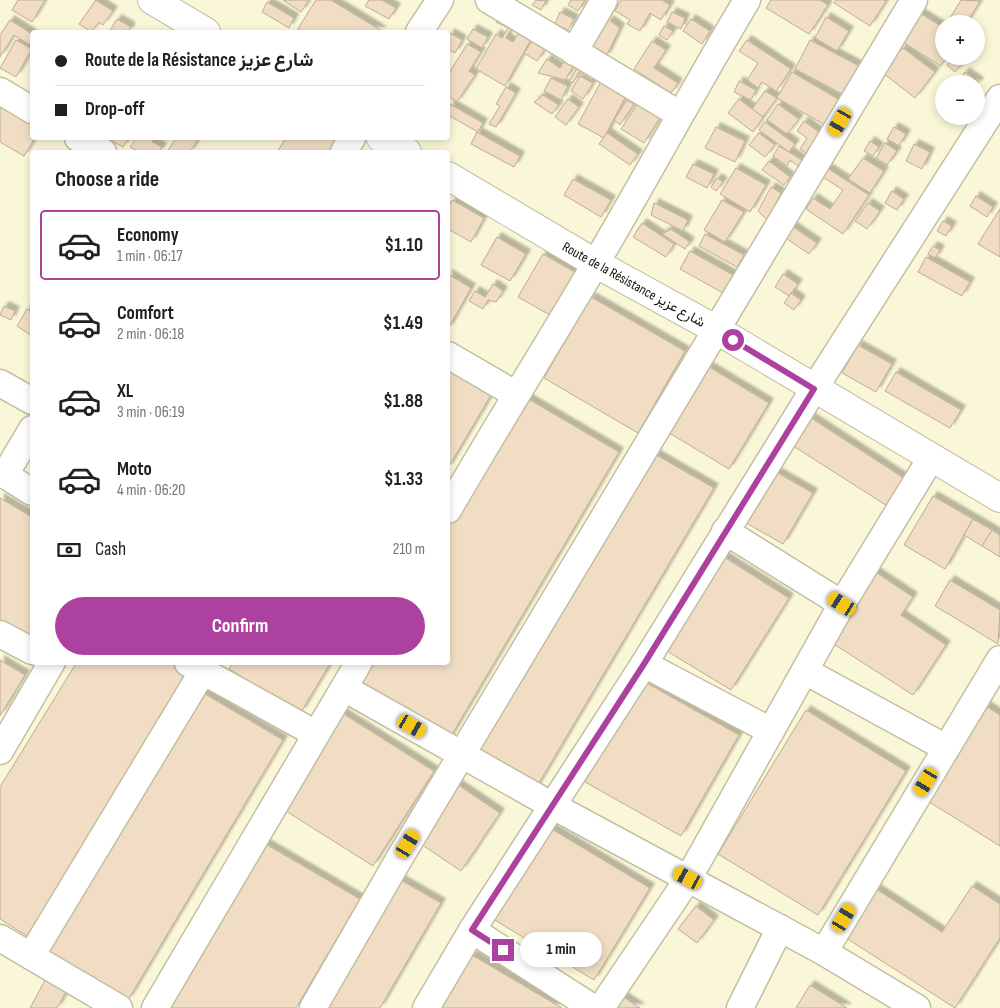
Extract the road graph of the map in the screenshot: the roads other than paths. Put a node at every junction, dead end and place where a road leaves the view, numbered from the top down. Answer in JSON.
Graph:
{"nodes":[{"id":1,"x":152,"y":0,"type":"edge"},
{"id":2,"x":440,"y":0,"type":"edge"},
{"id":3,"x":489,"y":0,"type":"edge"},
{"id":4,"x":604,"y":0,"type":"edge"},
{"id":5,"x":747,"y":0,"type":"edge"},
{"id":6,"x":914,"y":0,"type":"edge"},
{"id":7,"x":203,"y":30,"type":"edge"},
{"id":8,"x":420,"y":30,"type":"edge"},
{"id":9,"x":574,"y":52,"type":"junction"},
{"id":10,"x":0,"y":91,"type":"edge"},
{"id":11,"x":1000,"y":98,"type":"edge"},
{"id":12,"x":30,"y":109,"type":"edge"},
{"id":13,"x":679,"y":114,"type":"junction"},
{"id":14,"x":82,"y":140,"type":"edge"},
{"id":15,"x":385,"y":140,"type":"edge"},
{"id":16,"x":99,"y":150,"type":"edge"},
{"id":17,"x":402,"y":150,"type":"edge"},
{"id":18,"x":450,"y":177,"type":"edge"},
{"id":19,"x":596,"y":263,"type":"junction"},
{"id":20,"x":717,"y":330,"type":"junction"},
{"id":21,"x":450,"y":356,"type":"edge"},
{"id":22,"x":0,"y":383,"type":"edge"},
{"id":23,"x":814,"y":389,"type":"junction"},
{"id":24,"x":515,"y":394,"type":"junction"},
{"id":25,"x":30,"y":400,"type":"edge"},
{"id":26,"x":30,"y":432,"type":"edge"},
{"id":27,"x":931,"y":458,"type":"junction"},
{"id":28,"x":3,"y":474,"type":"edge"},
{"id":29,"x":30,"y":491,"type":"edge"},
{"id":30,"x":1000,"y":498,"type":"edge"},
{"id":31,"x":450,"y":507,"type":"edge"},
{"id":32,"x":726,"y":531,"type":"junction"},
{"id":33,"x":842,"y":604,"type":"junction"},
{"id":34,"x":0,"y":634,"type":"edge"},
{"id":35,"x":30,"y":650,"type":"edge"},
{"id":36,"x":1000,"y":659,"type":"edge"},
{"id":37,"x":644,"y":664,"type":"junction"},
{"id":38,"x":50,"y":665,"type":"edge"},
{"id":39,"x":357,"y":665,"type":"edge"},
{"id":40,"x":196,"y":667,"type":"edge"},
{"id":41,"x":805,"y":671,"type":"junction"},
{"id":42,"x":344,"y":688,"type":"junction"},
{"id":43,"x":771,"y":731,"type":"junction"},
{"id":44,"x":316,"y":734,"type":"junction"},
{"id":45,"x":946,"y":748,"type":"junction"},
{"id":46,"x":0,"y":751,"type":"edge"},
{"id":47,"x":462,"y":755,"type":"junction"},
{"id":48,"x":553,"y":806,"type":"junction"},
{"id":49,"x":688,"y":878,"type":"junction"},
{"id":50,"x":780,"y":928,"type":"junction"},
{"id":51,"x":472,"y":930,"type":"junction"},
{"id":52,"x":0,"y":938,"type":"edge"},
{"id":53,"x":824,"y":952,"type":"junction"},
{"id":54,"x":31,"y":956,"type":"junction"},
{"id":55,"x":119,"y":1008,"type":"edge"},
{"id":56,"x":155,"y":1008,"type":"edge"},
{"id":57,"x":313,"y":1008,"type":"edge"},
{"id":58,"x":426,"y":1008,"type":"edge"},
{"id":59,"x":593,"y":1008,"type":"edge"},
{"id":60,"x":601,"y":1008,"type":"edge"},
{"id":61,"x":740,"y":1008,"type":"edge"},
{"id":62,"x":917,"y":1008,"type":"edge"}],
"edges":[{"from":1,"to":7,"type":"main road"},
{"from":2,"to":8,"type":"street"},
{"from":3,"to":9,"type":"street"},
{"from":4,"to":9,"type":"street"},
{"from":5,"to":13,"type":"street"},
{"from":6,"to":20,"type":"street"},
{"from":9,"to":13,"type":"street"},
{"from":10,"to":12,"type":"street"},
{"from":11,"to":23,"type":"street"},
{"from":13,"to":19,"type":"street"},
{"from":14,"to":16,"type":"street"},
{"from":15,"to":17,"type":"main road"},
{"from":18,"to":19,"type":"main road","name":"Route de la Résistance شارع عزيز"},
{"from":19,"to":20,"type":"main road","name":"Route de la Résistance شارع عزيز"},
{"from":19,"to":24,"type":"street"},
{"from":20,"to":23,"type":"main road","name":"Route de la Résistance شارع عزيز"},
{"from":20,"to":47,"type":"street"},
{"from":21,"to":24,"type":"street"},
{"from":22,"to":25,"type":"street"},
{"from":23,"to":27,"type":"main road","name":"Route de la Résistance شارع عزيز"},
{"from":23,"to":32,"type":"street"},
{"from":24,"to":31,"type":"street"},
{"from":26,"to":28,"type":"street"},
{"from":27,"to":30,"type":"main road","name":"Route de la Résistance شارع عزيز"},
{"from":27,"to":33,"type":"street"},
{"from":28,"to":29,"type":"street"},
{"from":32,"to":33,"type":"street"},
{"from":32,"to":37,"type":"street"},
{"from":33,"to":41,"type":"street"},
{"from":34,"to":35,"type":"street"},
{"from":36,"to":45,"type":"street"},
{"from":37,"to":43,"type":"street"},
{"from":37,"to":48,"type":"street"},
{"from":38,"to":46,"type":"street"},
{"from":39,"to":42,"type":"street"},
{"from":40,"to":44,"type":"street"},
{"from":40,"to":54,"type":"street"},
{"from":41,"to":43,"type":"street"},
{"from":41,"to":45,"type":"street"},
{"from":42,"to":44,"type":"street"},
{"from":42,"to":47,"type":"street"},
{"from":43,"to":49,"type":"street"},
{"from":44,"to":56,"type":"street"},
{"from":45,"to":53,"type":"street"},
{"from":47,"to":48,"type":"street"},
{"from":47,"to":57,"type":"street"},
{"from":48,"to":49,"type":"street"},
{"from":48,"to":51,"type":"street"},
{"from":49,"to":50,"type":"street"},
{"from":49,"to":60,"type":"street"},
{"from":50,"to":53,"type":"street"},
{"from":50,"to":61,"type":"street"},
{"from":51,"to":58,"type":"street"},
{"from":51,"to":59,"type":"street"},
{"from":52,"to":54,"type":"street"},
{"from":53,"to":62,"type":"street"},
{"from":54,"to":55,"type":"street"}]}
